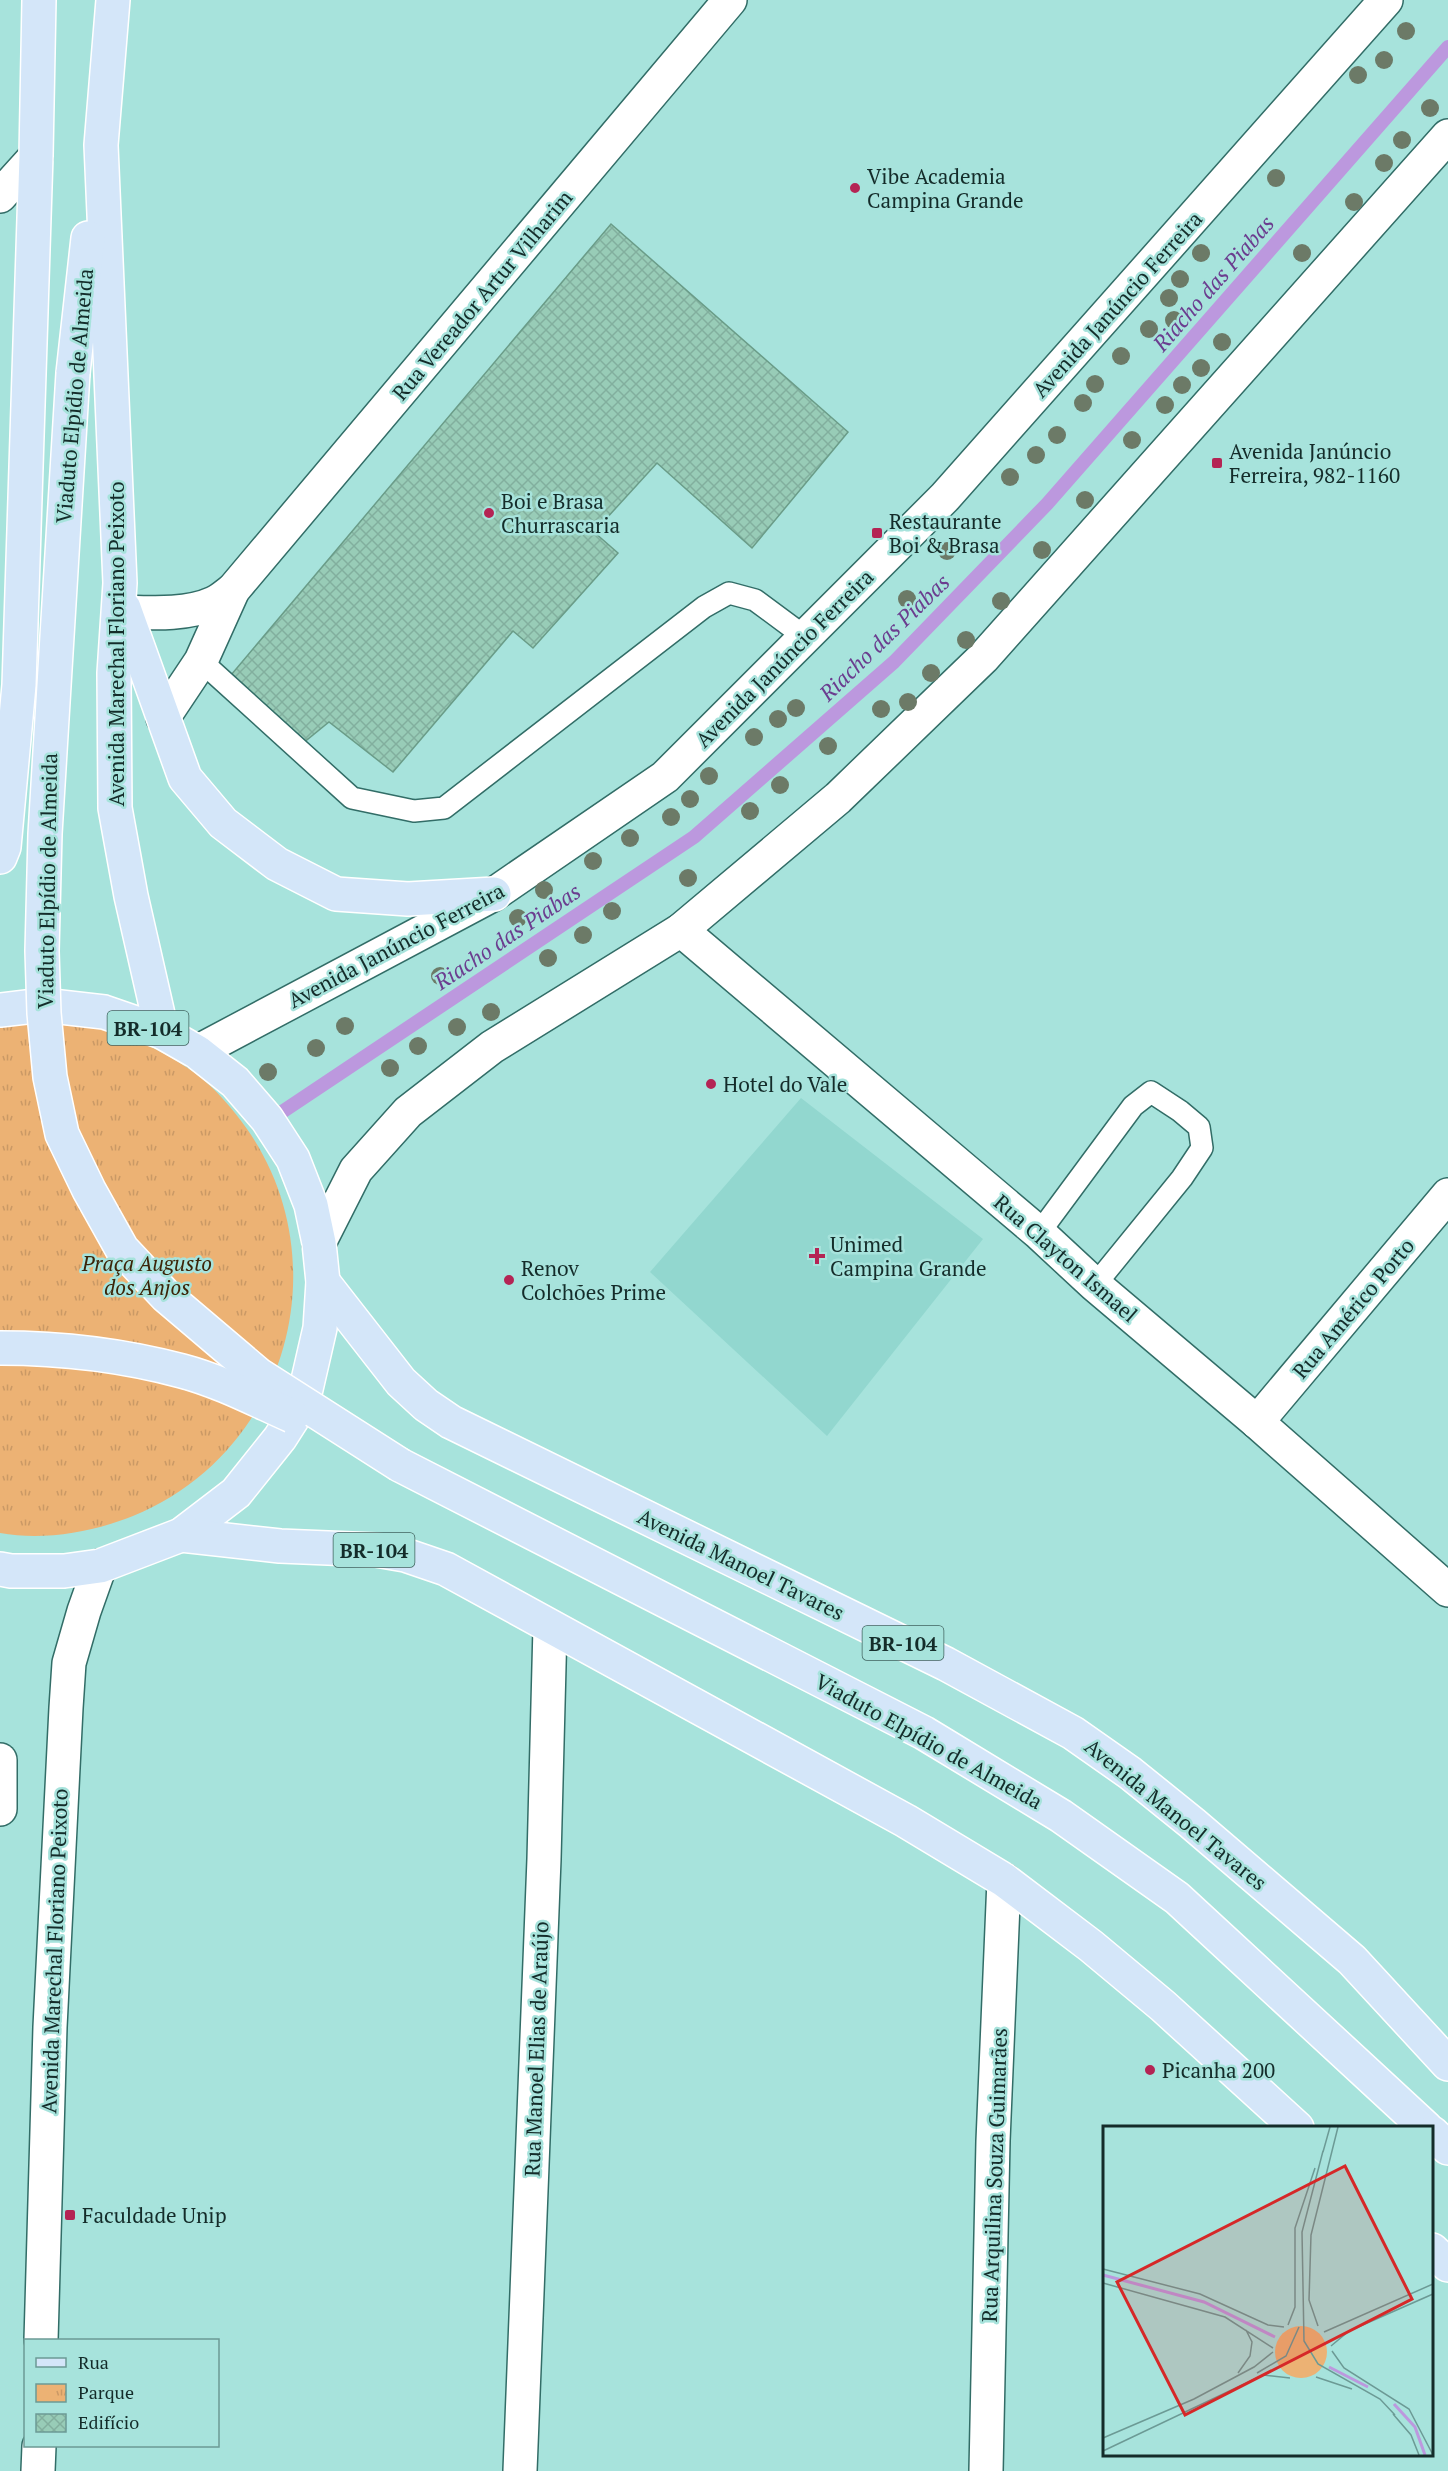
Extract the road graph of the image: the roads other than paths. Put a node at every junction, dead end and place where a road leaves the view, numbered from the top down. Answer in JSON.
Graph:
{"nodes":[{"id":1,"x":39,"y":0,"type":"edge"},
{"id":2,"x":730,"y":0,"type":"edge"},
{"id":3,"x":1386,"y":0,"type":"edge"},
{"id":4,"x":118,"y":8,"type":"edge"},
{"id":5,"x":1448,"y":136,"type":"edge"},
{"id":6,"x":101,"y":145,"type":"junction"},
{"id":7,"x":36,"y":156,"type":"junction"},
{"id":8,"x":0,"y":196,"type":"edge"},
{"id":9,"x":233,"y":590,"type":"junction"},
{"id":10,"x":122,"y":603,"type":"junction"},
{"id":11,"x":805,"y":636,"type":"junction"},
{"id":12,"x":201,"y":661,"type":"junction"},
{"id":13,"x":163,"y":718,"type":"junction"},
{"id":14,"x":1,"y":851,"type":"edge"},
{"id":15,"x":494,"y":894,"type":"junction"},
{"id":16,"x":681,"y":930,"type":"junction"},
{"id":17,"x":0,"y":1010,"type":"edge"},
{"id":18,"x":162,"y":1032,"type":"junction"},
{"id":19,"x":197,"y":1052,"type":"junction"},
{"id":20,"x":1448,"y":1195,"type":"edge"},
{"id":21,"x":1039,"y":1233,"type":"junction"},
{"id":22,"x":319,"y":1242,"type":"junction"},
{"id":23,"x":323,"y":1282,"type":"junction"},
{"id":24,"x":1095,"y":1284,"type":"junction"},
{"id":25,"x":0,"y":1348,"type":"edge"},
{"id":26,"x":1257,"y":1422,"type":"junction"},
{"id":27,"x":400,"y":1465,"type":"junction"},
{"id":28,"x":181,"y":1535,"type":"junction"},
{"id":29,"x":100,"y":1566,"type":"junction"},
{"id":30,"x":0,"y":1569,"type":"edge"},
{"id":31,"x":1448,"y":1590,"type":"edge"},
{"id":32,"x":550,"y":1627,"type":"junction"},
{"id":33,"x":0,"y":1760,"type":"edge"},
{"id":34,"x":0,"y":1809,"type":"edge"},
{"id":35,"x":1004,"y":1880,"type":"junction"},
{"id":36,"x":1448,"y":2064,"type":"edge"},
{"id":37,"x":1296,"y":2126,"type":"edge"},
{"id":38,"x":1425,"y":2126,"type":"edge"},
{"id":39,"x":1433,"y":2135,"type":"edge"},
{"id":40,"x":1448,"y":2148,"type":"edge"},
{"id":41,"x":1433,"y":2252,"type":"edge"},
{"id":42,"x":1448,"y":2265,"type":"edge"},
{"id":43,"x":41,"y":2339,"type":"edge"},
{"id":44,"x":39,"y":2447,"type":"edge"},
{"id":45,"x":38,"y":2471,"type":"edge"},
{"id":46,"x":520,"y":2471,"type":"edge"},
{"id":47,"x":987,"y":2471,"type":"edge"}],
"edges":[{"from":1,"to":7,"type":"main road"},
{"from":2,"to":9,"type":"main road","name":"Rua Vereador Artur Vilharim"},
{"from":3,"to":11,"type":"main road","name":"Avenida Janúncio Ferreira"},
{"from":4,"to":6,"type":"main road","name":"Avenida Marechal Floriano Peixoto"},
{"from":5,"to":16,"type":"main road"},
{"from":6,"to":10,"type":"main road","name":"Avenida Marechal Floriano Peixoto"},
{"from":6,"to":27,"type":"main road","name":"Viaduto Elpídio de Almeida","bridge":true},
{"from":7,"to":8,"type":"main road"},
{"from":7,"to":14,"type":"main road"},
{"from":9,"to":10,"type":"main road","name":"Rua Vereador Artur Vilharim"},
{"from":9,"to":12,"type":"main road","name":"Rua Vereador Artur Vilharim"},
{"from":10,"to":13,"type":"main road"},
{"from":10,"to":18,"type":"main road","name":"Avenida Marechal Floriano Peixoto"},
{"from":11,"to":12,"type":"lane"},
{"from":11,"to":15,"type":"main road","name":"Avenida Janúncio Ferreira"},
{"from":12,"to":13,"type":"main road","name":"Rua Vereador Artur Vilharim"},
{"from":13,"to":15,"type":"main road"},
{"from":15,"to":19,"type":"main road","name":"Avenida Janúncio Ferreira"},
{"from":16,"to":21,"type":"main road","name":"Rua Clayton Ismael"},
{"from":16,"to":22,"type":"main road"},
{"from":17,"to":18,"type":"main road","number":"BR-104"},
{"from":18,"to":19,"type":"main road","number":"BR-104"},
{"from":19,"to":22,"type":"main road","number":"BR-104"},
{"from":20,"to":26,"type":"main road","name":"Rua Américo Porto"},
{"from":21,"to":24,"type":"main road","name":"Rua Clayton Ismael"},
{"from":21,"to":24,"type":"lane"},
{"from":22,"to":23,"type":"main road","number":"BR-104"},
{"from":23,"to":28,"type":"main road","number":"BR-104"},
{"from":23,"to":36,"type":"main road","name":"Avenida Manoel Tavares","number":"BR-104"},
{"from":24,"to":26,"type":"main road","name":"Rua Clayton Ismael"},
{"from":25,"to":27,"type":"main road","name":"Viaduto Elpídio de Almeida","bridge":true},
{"from":26,"to":31,"type":"main road","name":"Rua Clayton Ismael"},
{"from":27,"to":38,"type":"main road","name":"Viaduto Elpídio de Almeida"},
{"from":28,"to":29,"type":"main road","number":"BR-104"},
{"from":28,"to":32,"type":"main road","number":"BR-104"},
{"from":29,"to":30,"type":"main road","number":"BR-104"},
{"from":29,"to":43,"type":"main road","name":"Avenida Marechal Floriano Peixoto"},
{"from":32,"to":35,"type":"main road","number":"BR-104"},
{"from":32,"to":46,"type":"main road","name":"Rua Manoel Elias de Araújo"},
{"from":33,"to":34,"type":"main road"},
{"from":35,"to":37,"type":"main road","number":"BR-104"},
{"from":35,"to":47,"type":"main road","name":"Rua Arquilina Souza Guimarães"},
{"from":39,"to":40,"type":"main road"},
{"from":41,"to":42,"type":"main road"},
{"from":44,"to":45,"type":"main road"}]}
